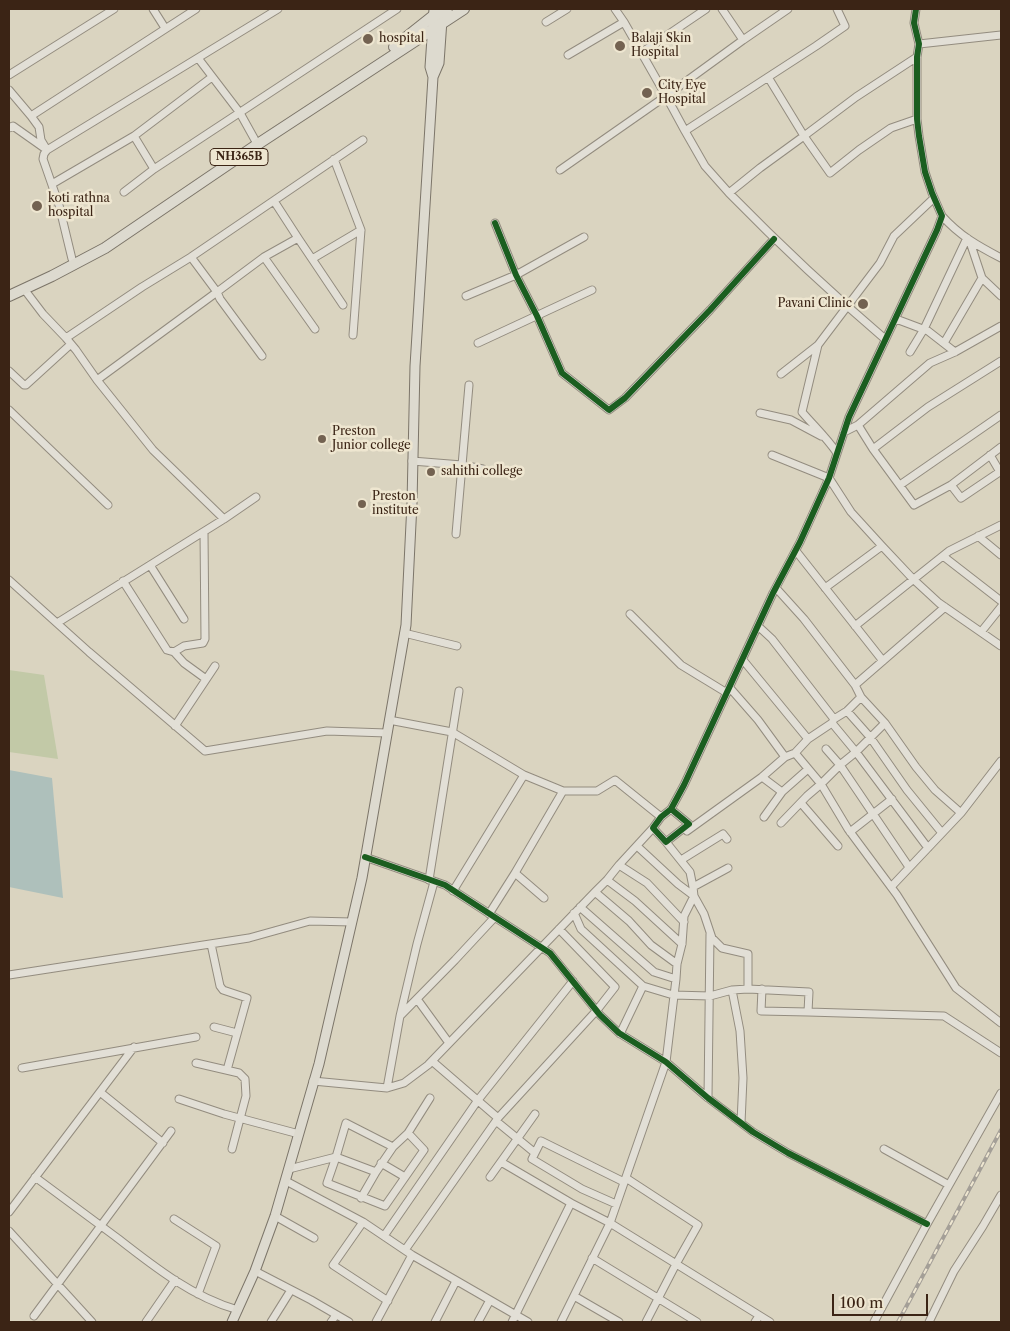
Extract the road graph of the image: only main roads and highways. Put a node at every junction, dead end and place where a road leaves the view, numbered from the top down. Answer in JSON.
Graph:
{"nodes":[{"id":1,"x":464,"y":9,"type":"edge"},
{"id":2,"x":439,"y":11,"type":"edge"},
{"id":3,"x":437,"y":26,"type":"junction"},
{"id":4,"x":9,"y":289,"type":"edge"},
{"id":5,"x":9,"y":296,"type":"edge"},
{"id":6,"x":232,"y":1322,"type":"edge"}],
"edges":[{"from":1,"to":3,"type":"highway","number":"NH365B"},
{"from":2,"to":3,"type":"main road"},
{"from":2,"to":4,"type":"highway","number":"NH365B"},
{"from":3,"to":5,"type":"highway","number":"NH365B"},
{"from":3,"to":6,"type":"main road"}]}
